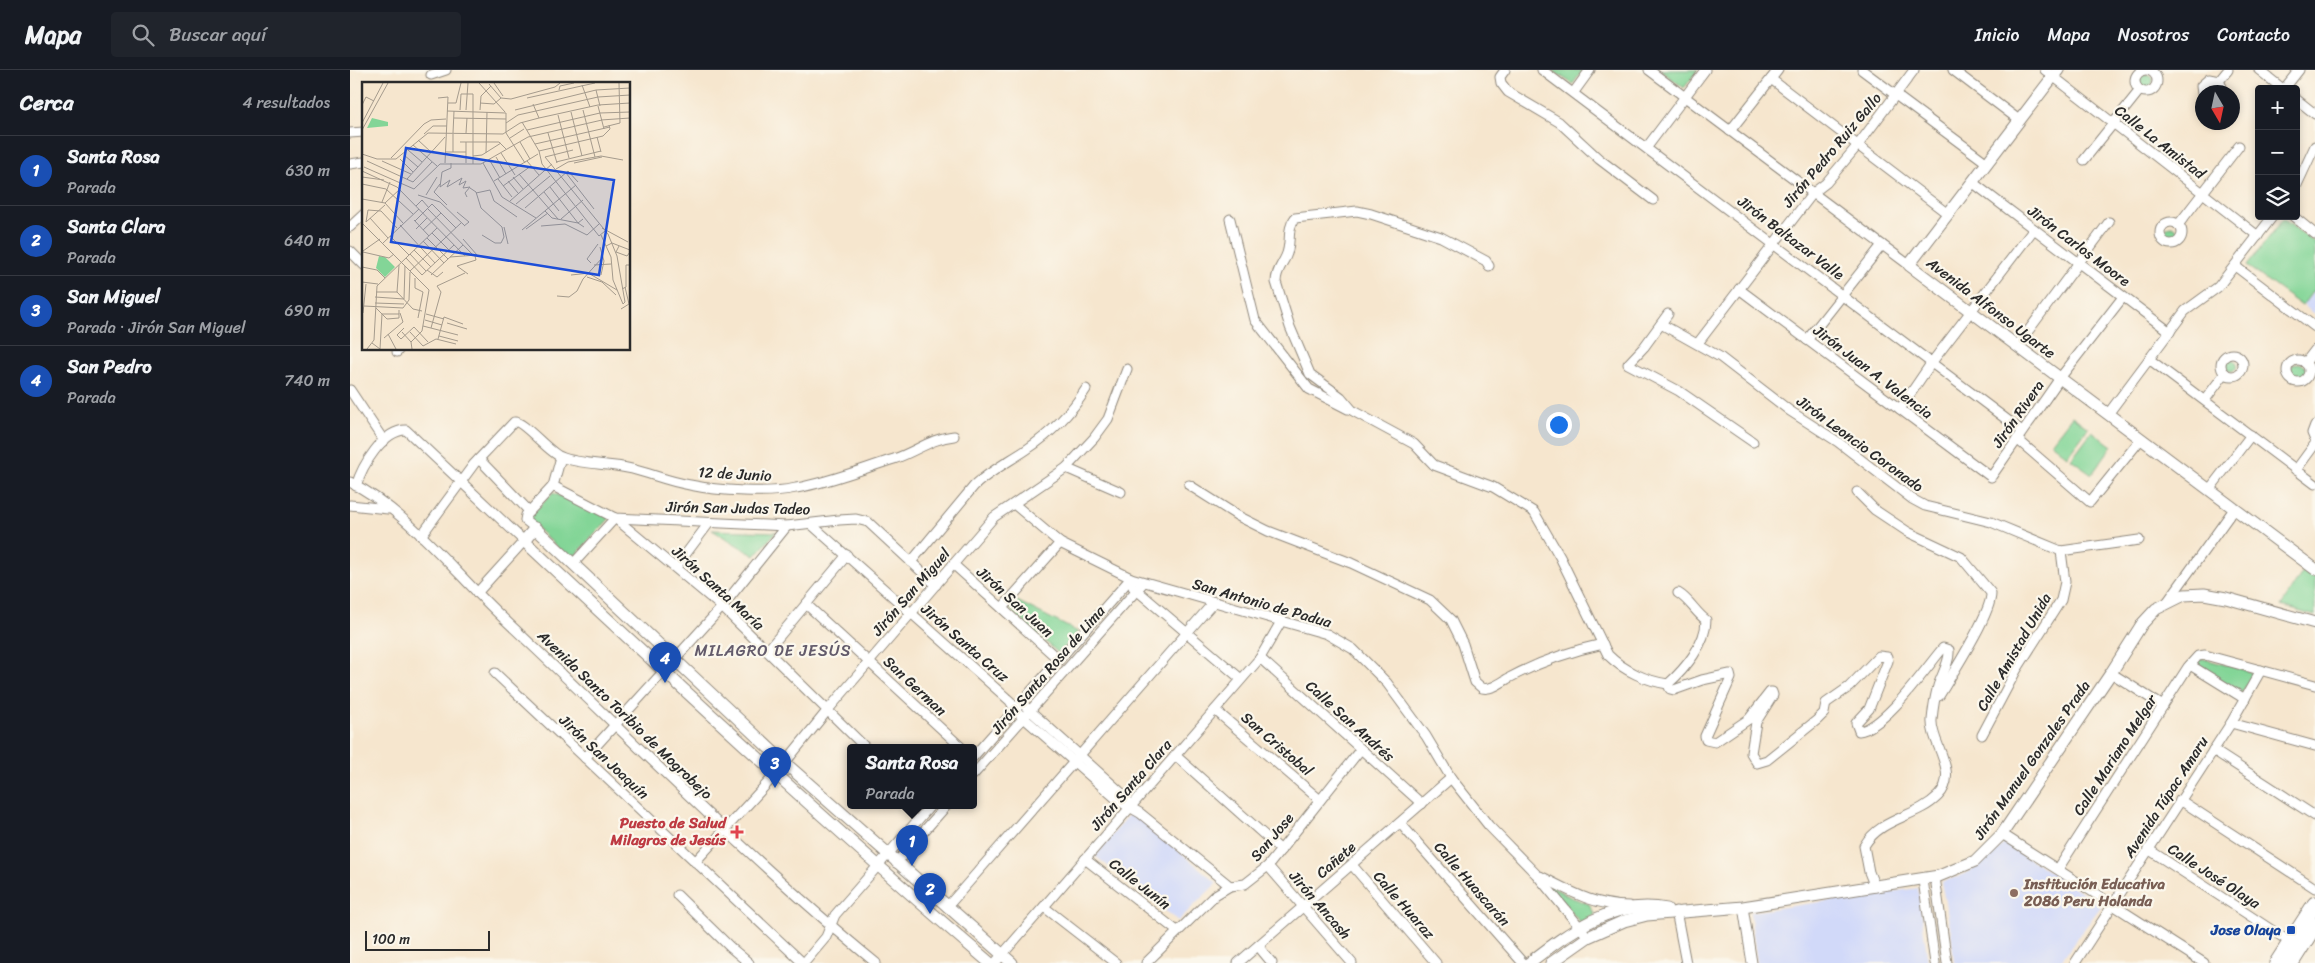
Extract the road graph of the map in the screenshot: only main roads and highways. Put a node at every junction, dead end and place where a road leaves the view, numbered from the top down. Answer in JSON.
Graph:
{"nodes":[{"id":1,"x":2315,"y":904,"type":"edge"},
{"id":2,"x":2315,"y":925,"type":"edge"},
{"id":3,"x":2277,"y":963,"type":"edge"},
{"id":4,"x":2291,"y":963,"type":"edge"}],
"edges":[{"from":1,"to":3,"type":"main road"},
{"from":2,"to":4,"type":"main road"}]}
